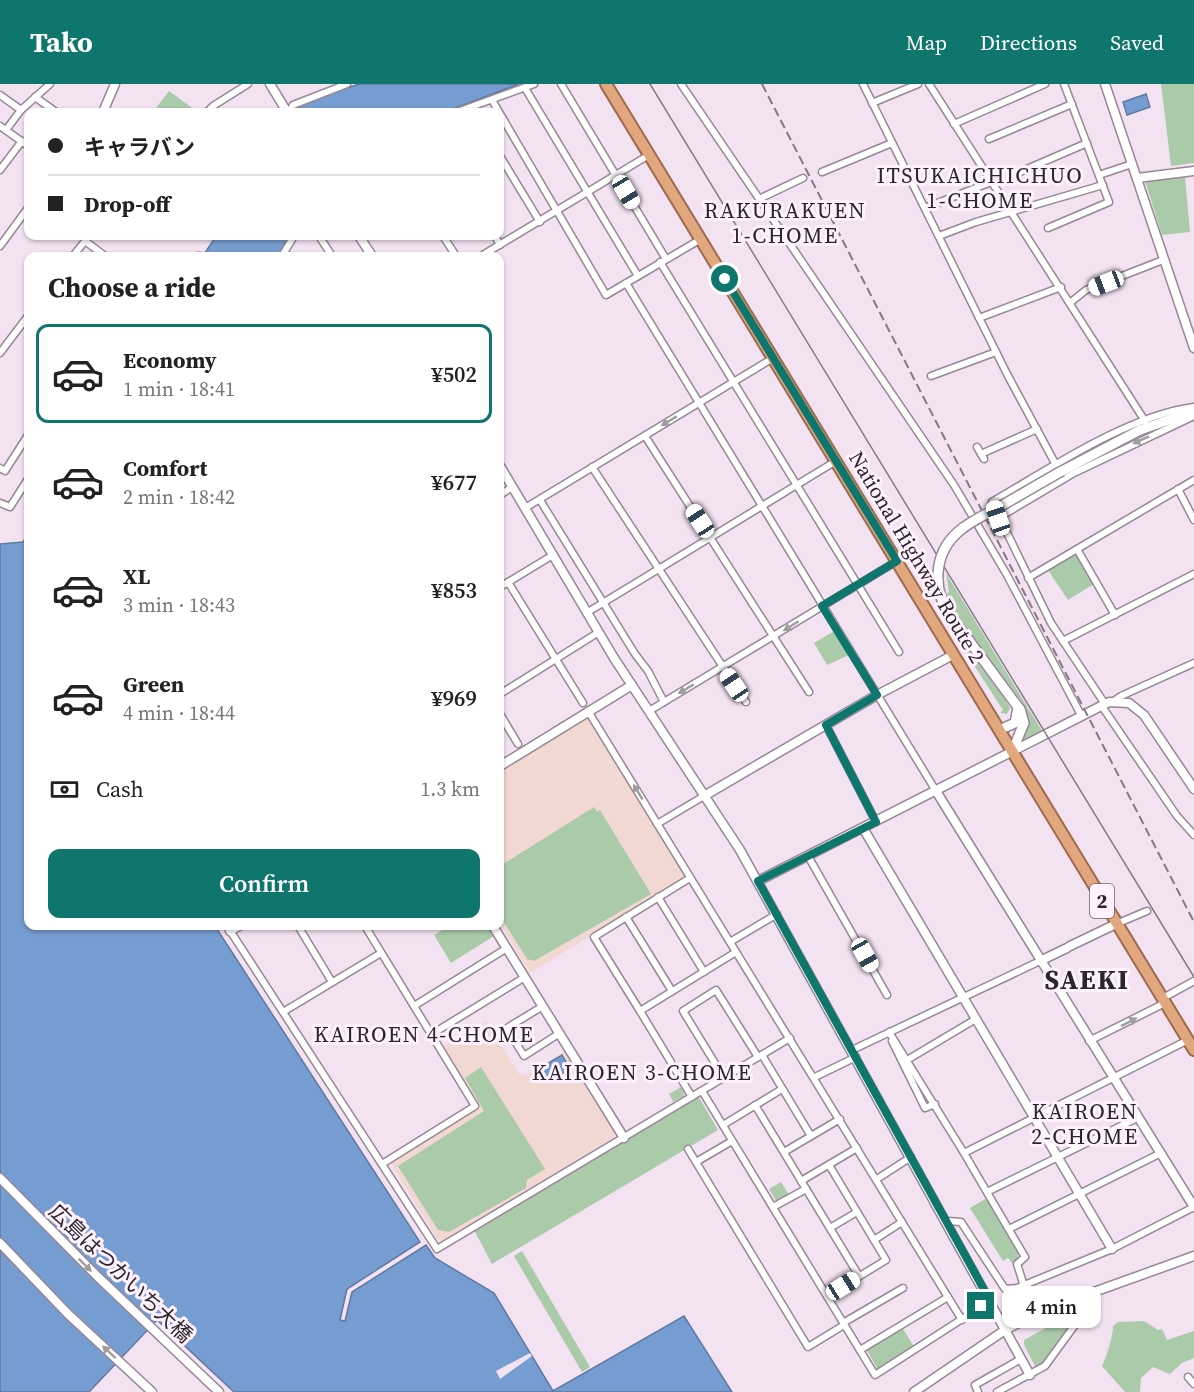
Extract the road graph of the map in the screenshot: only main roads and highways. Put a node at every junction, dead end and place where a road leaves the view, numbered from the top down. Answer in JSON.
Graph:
{"nodes":[{"id":1,"x":606,"y":84,"type":"edge"},
{"id":2,"x":1194,"y":409,"type":"edge"},
{"id":3,"x":1015,"y":702,"type":"junction"},
{"id":4,"x":999,"y":730,"type":"junction"},
{"id":5,"x":1012,"y":752,"type":"junction"},
{"id":6,"x":1191,"y":1045,"type":"edge"}],
"edges":[{"from":1,"to":4,"type":"highway","name":"National Highway Route 2","number":"2"},
{"from":2,"to":3,"type":"main road","bridge":true},
{"from":3,"to":4,"type":"main road"},
{"from":3,"to":5,"type":"main road"},
{"from":4,"to":5,"type":"highway","name":"National Highway Route 2","number":"2"},
{"from":5,"to":6,"type":"highway","name":"National Highway Route 2","number":"2"}]}
